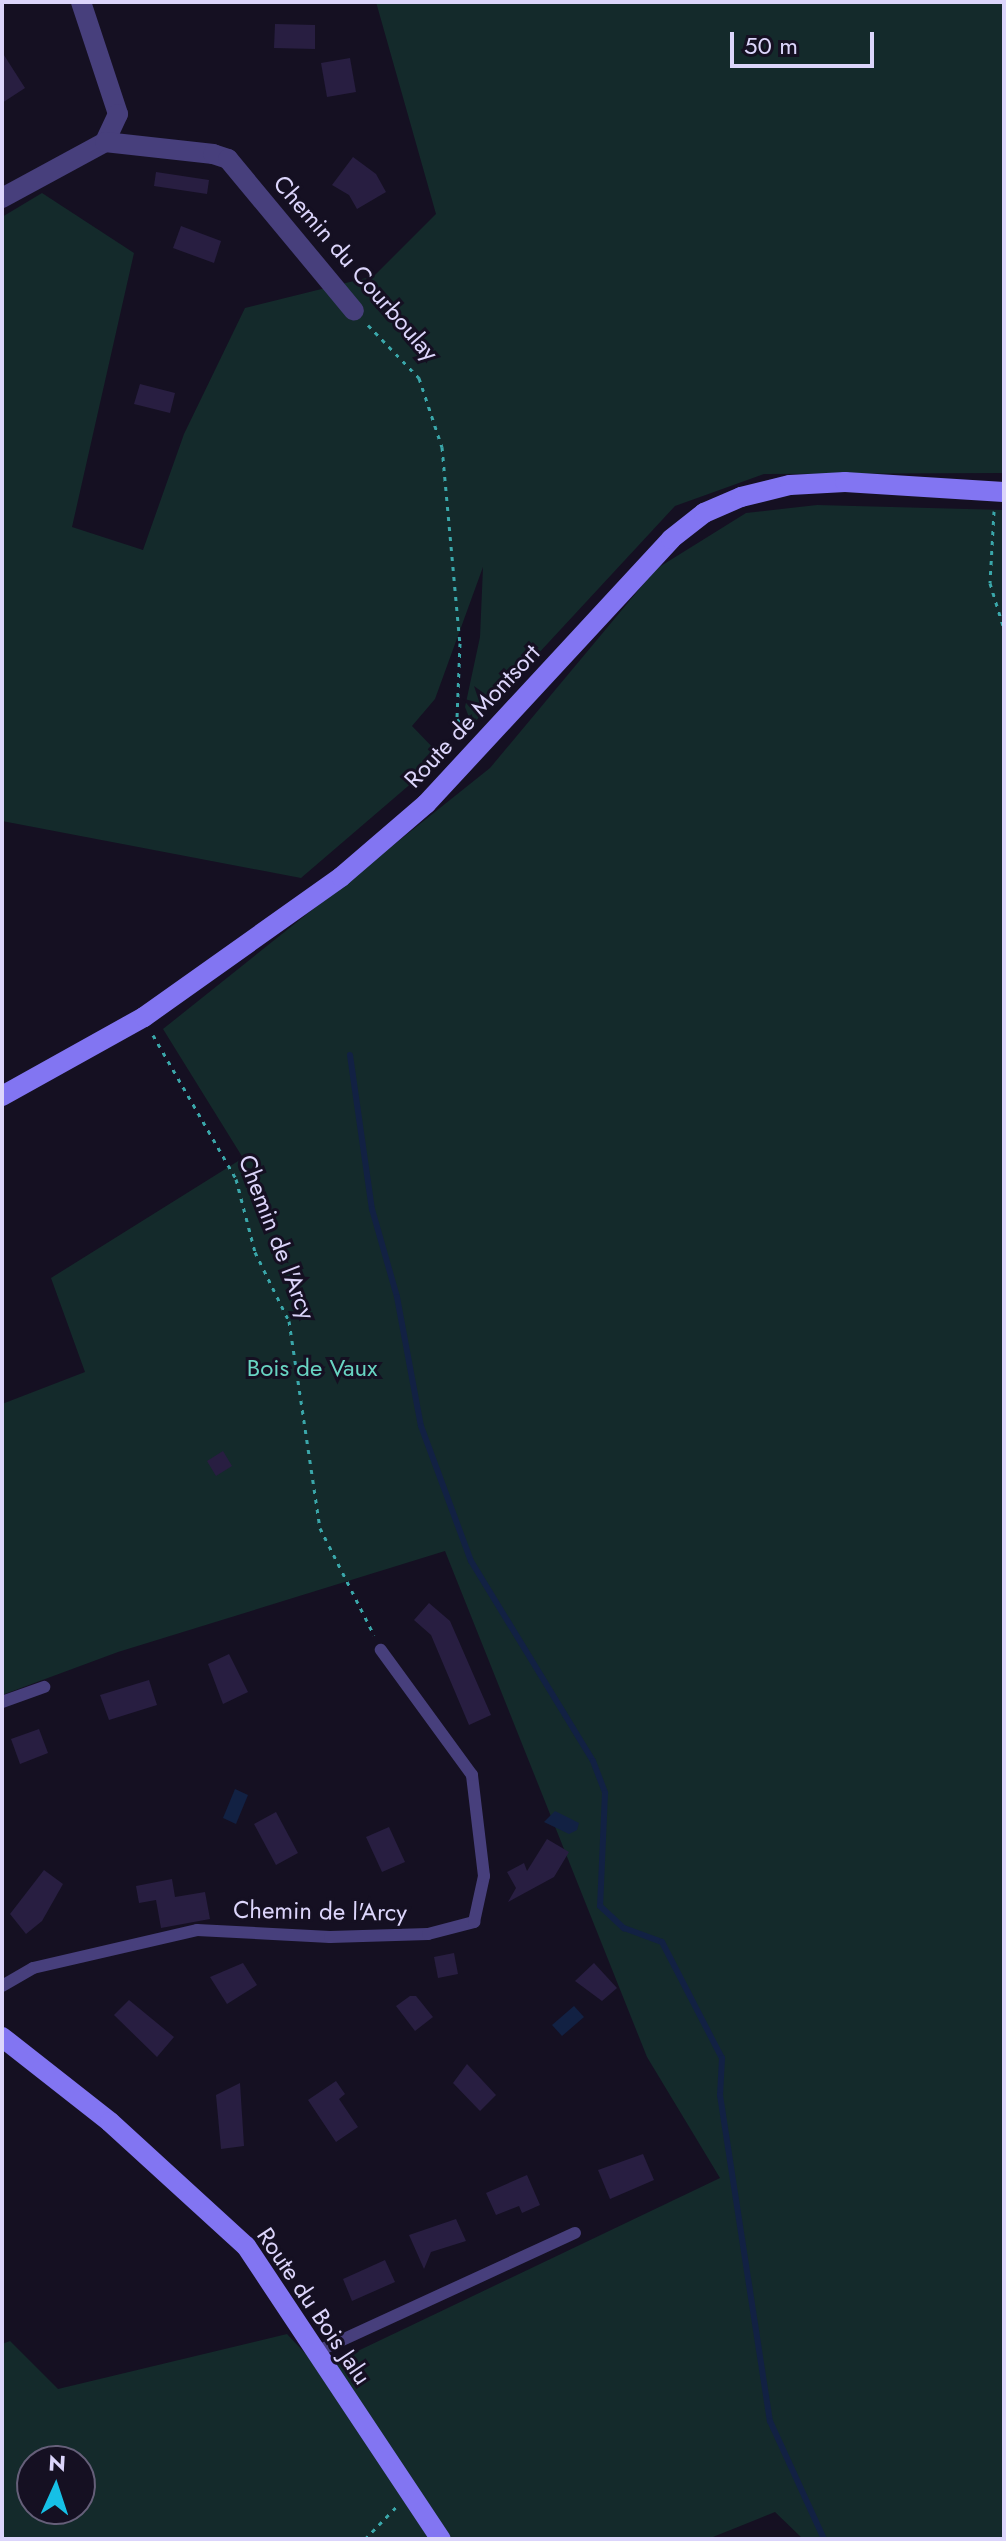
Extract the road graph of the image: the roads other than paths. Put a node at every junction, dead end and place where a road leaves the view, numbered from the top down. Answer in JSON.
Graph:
{"nodes":[{"id":1,"x":81,"y":2,"type":"edge"},
{"id":2,"x":105,"y":142,"type":"junction"},
{"id":3,"x":2,"y":198,"type":"edge"},
{"id":4,"x":354,"y":311,"type":"road end"},
{"id":5,"x":999,"y":492,"type":"edge"},
{"id":6,"x":2,"y":1096,"type":"edge"},
{"id":7,"x":381,"y":1650,"type":"road end"},
{"id":8,"x":44,"y":1687,"type":"dead end"},
{"id":9,"x":2,"y":1702,"type":"edge"},
{"id":10,"x":2,"y":1986,"type":"edge"},
{"id":11,"x":2,"y":2037,"type":"edge"},
{"id":12,"x":575,"y":2233,"type":"dead end"},
{"id":13,"x":316,"y":2352,"type":"junction"},
{"id":14,"x":441,"y":2539,"type":"edge"}],
"edges":[{"from":1,"to":2,"type":"street"},
{"from":2,"to":3,"type":"street"},
{"from":2,"to":4,"type":"street","name":"Chemin du Courboulay"},
{"from":5,"to":6,"type":"street","name":"Route de Montsort"},
{"from":7,"to":10,"type":"lane","name":"Chemin de l'Arcy"},
{"from":8,"to":9,"type":"lane"},
{"from":11,"to":13,"type":"street","name":"Route du Bois Jalu"},
{"from":12,"to":13,"type":"lane"},
{"from":13,"to":14,"type":"street","name":"Route du Bois Jalu"}]}
